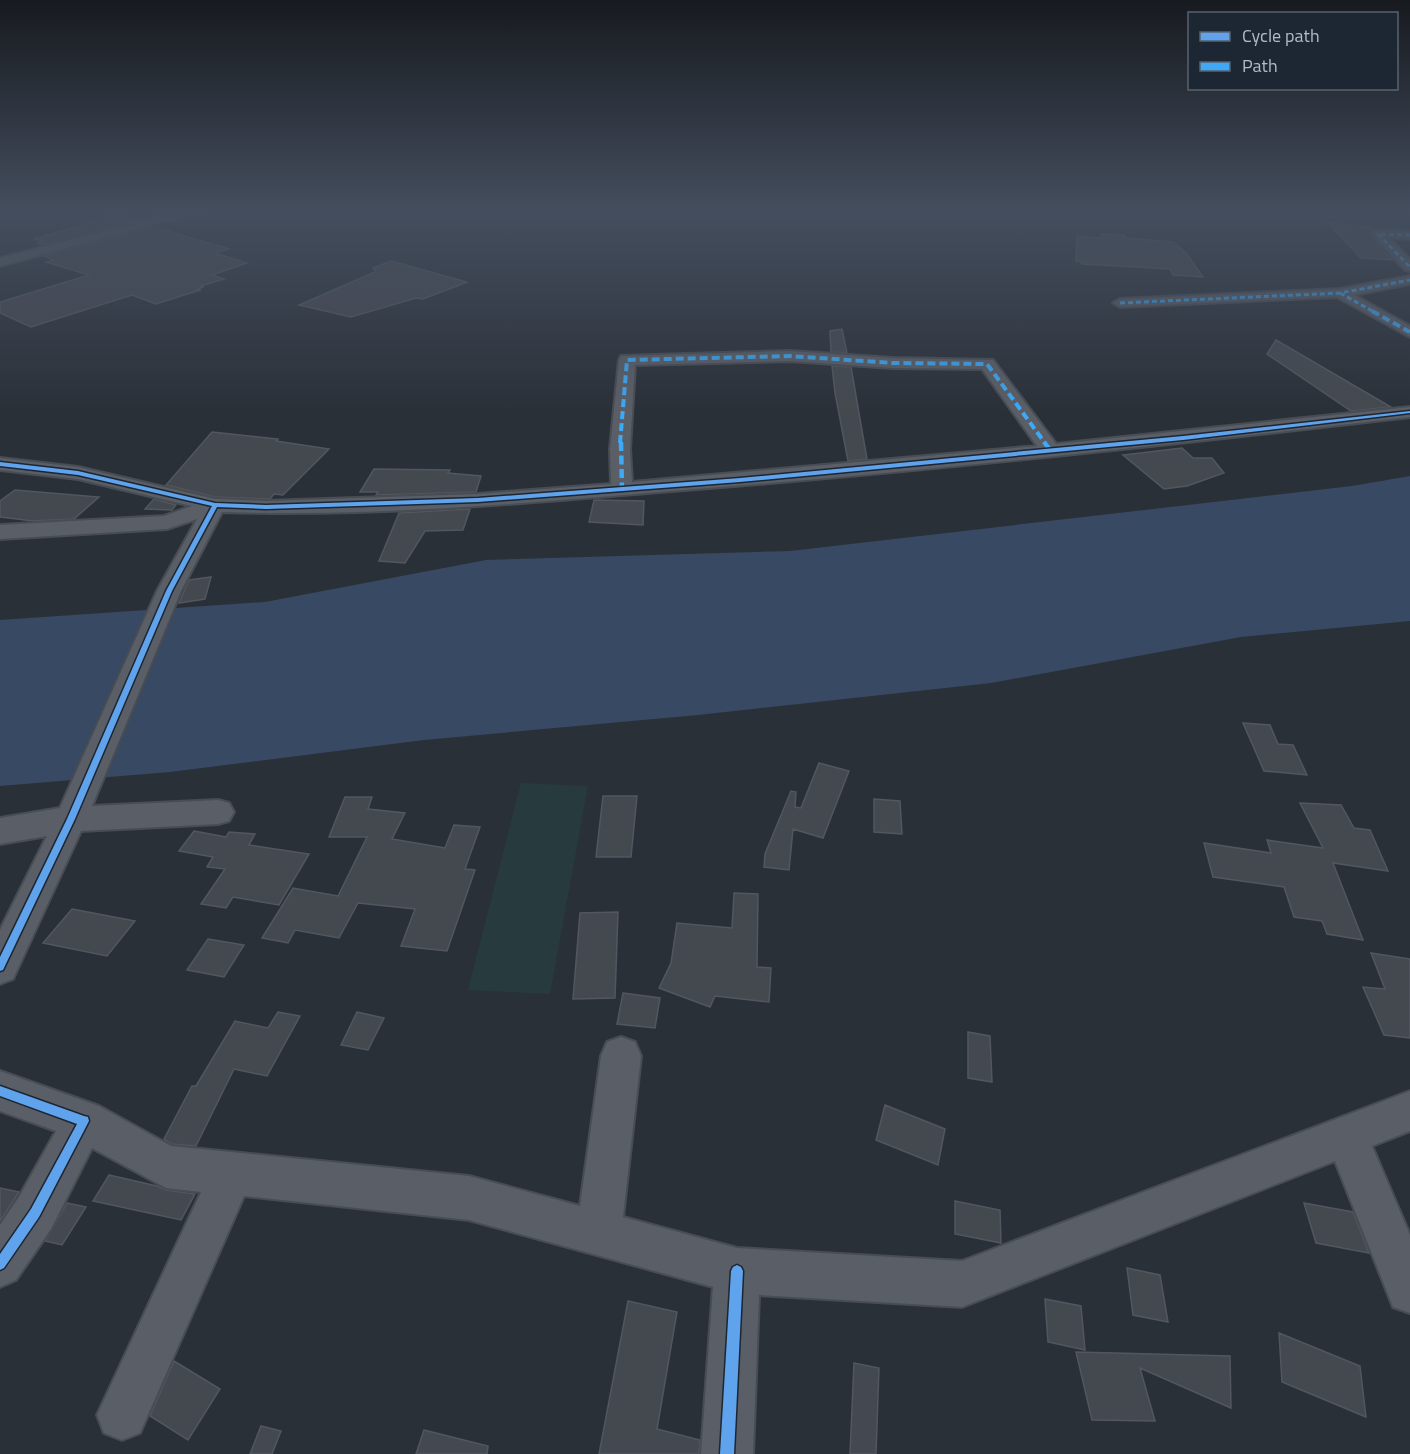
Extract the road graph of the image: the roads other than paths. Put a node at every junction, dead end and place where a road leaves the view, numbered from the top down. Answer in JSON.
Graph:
{"nodes":[{"id":1,"x":1410,"y":280,"type":"edge"},
{"id":2,"x":1340,"y":293,"type":"junction"},
{"id":3,"x":1120,"y":303,"type":"dead end"},
{"id":4,"x":1410,"y":332,"type":"edge"},
{"id":5,"x":1410,"y":412,"type":"edge"},
{"id":6,"x":1050,"y":450,"type":"junction"},
{"id":7,"x":0,"y":464,"type":"edge"},
{"id":8,"x":622,"y":489,"type":"junction"},
{"id":9,"x":215,"y":505,"type":"junction"},
{"id":10,"x":0,"y":532,"type":"edge"},
{"id":11,"x":218,"y":812,"type":"dead end"},
{"id":12,"x":71,"y":819,"type":"junction"},
{"id":13,"x":0,"y":831,"type":"edge"},
{"id":14,"x":0,"y":967,"type":"edge"},
{"id":15,"x":621,"y":1056,"type":"dead end"},
{"id":16,"x":0,"y":1091,"type":"edge"},
{"id":17,"x":1410,"y":1111,"type":"edge"},
{"id":18,"x":84,"y":1121,"type":"junction"},
{"id":19,"x":1346,"y":1136,"type":"junction"},
{"id":20,"x":232,"y":1173,"type":"junction"},
{"id":21,"x":599,"y":1234,"type":"junction"},
{"id":22,"x":0,"y":1264,"type":"edge"},
{"id":23,"x":737,"y":1271,"type":"junction"},
{"id":24,"x":1410,"y":1290,"type":"edge"},
{"id":25,"x":122,"y":1415,"type":"dead end"},
{"id":26,"x":727,"y":1454,"type":"edge"}],
"edges":[{"from":1,"to":2,"type":"street"},
{"from":2,"to":3,"type":"street"},
{"from":2,"to":4,"type":"street"},
{"from":5,"to":6,"type":"street"},
{"from":6,"to":8,"type":"street"},
{"from":6,"to":8,"type":"street"},
{"from":7,"to":9,"type":"street"},
{"from":8,"to":9,"type":"street"},
{"from":9,"to":10,"type":"street"},
{"from":9,"to":12,"type":"street"},
{"from":11,"to":12,"type":"street"},
{"from":12,"to":13,"type":"street"},
{"from":12,"to":14,"type":"street"},
{"from":15,"to":21,"type":"street"},
{"from":16,"to":18,"type":"street"},
{"from":17,"to":19,"type":"street"},
{"from":18,"to":20,"type":"street"},
{"from":18,"to":22,"type":"street"},
{"from":19,"to":23,"type":"street"},
{"from":19,"to":24,"type":"street"},
{"from":20,"to":21,"type":"street"},
{"from":20,"to":25,"type":"street"},
{"from":21,"to":23,"type":"street"},
{"from":23,"to":26,"type":"street"}]}
